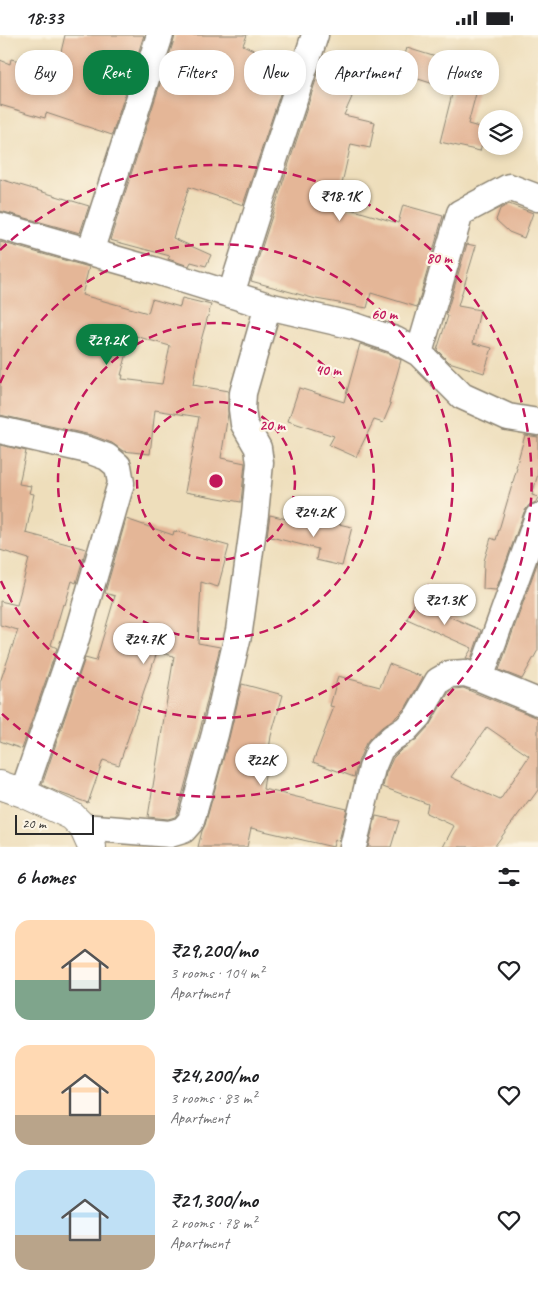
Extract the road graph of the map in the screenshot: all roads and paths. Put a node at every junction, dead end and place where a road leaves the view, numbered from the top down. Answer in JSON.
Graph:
{"nodes":[{"id":1,"x":160,"y":35,"type":"edge"},
{"id":2,"x":315,"y":35,"type":"edge"},
{"id":3,"x":538,"y":198,"type":"edge"},
{"id":4,"x":0,"y":226,"type":"edge"},
{"id":5,"x":90,"y":252,"type":"junction"},
{"id":6,"x":231,"y":294,"type":"junction"},
{"id":7,"x":268,"y":306,"type":"junction"},
{"id":8,"x":419,"y":353,"type":"junction"},
{"id":9,"x":538,"y":422,"type":"edge"},
{"id":10,"x":0,"y":430,"type":"edge"},
{"id":11,"x":538,"y":517,"type":"edge"},
{"id":12,"x":480,"y":678,"type":"junction"},
{"id":13,"x":538,"y":702,"type":"edge"},
{"id":14,"x":11,"y":789,"type":"edge"},
{"id":15,"x":87,"y":837,"type":"edge"},
{"id":16,"x":353,"y":847,"type":"edge"}],
"edges":[{"from":1,"to":5,"type":"street"},
{"from":2,"to":6,"type":"street"},
{"from":3,"to":8,"type":"street"},
{"from":4,"to":5,"type":"street"},
{"from":5,"to":6,"type":"street"},
{"from":6,"to":7,"type":"street"},
{"from":7,"to":8,"type":"street"},
{"from":7,"to":15,"type":"street"},
{"from":8,"to":9,"type":"street"},
{"from":10,"to":14,"type":"street"},
{"from":11,"to":12,"type":"street"},
{"from":12,"to":13,"type":"street"},
{"from":12,"to":16,"type":"street"},
{"from":14,"to":15,"type":"street"}]}
